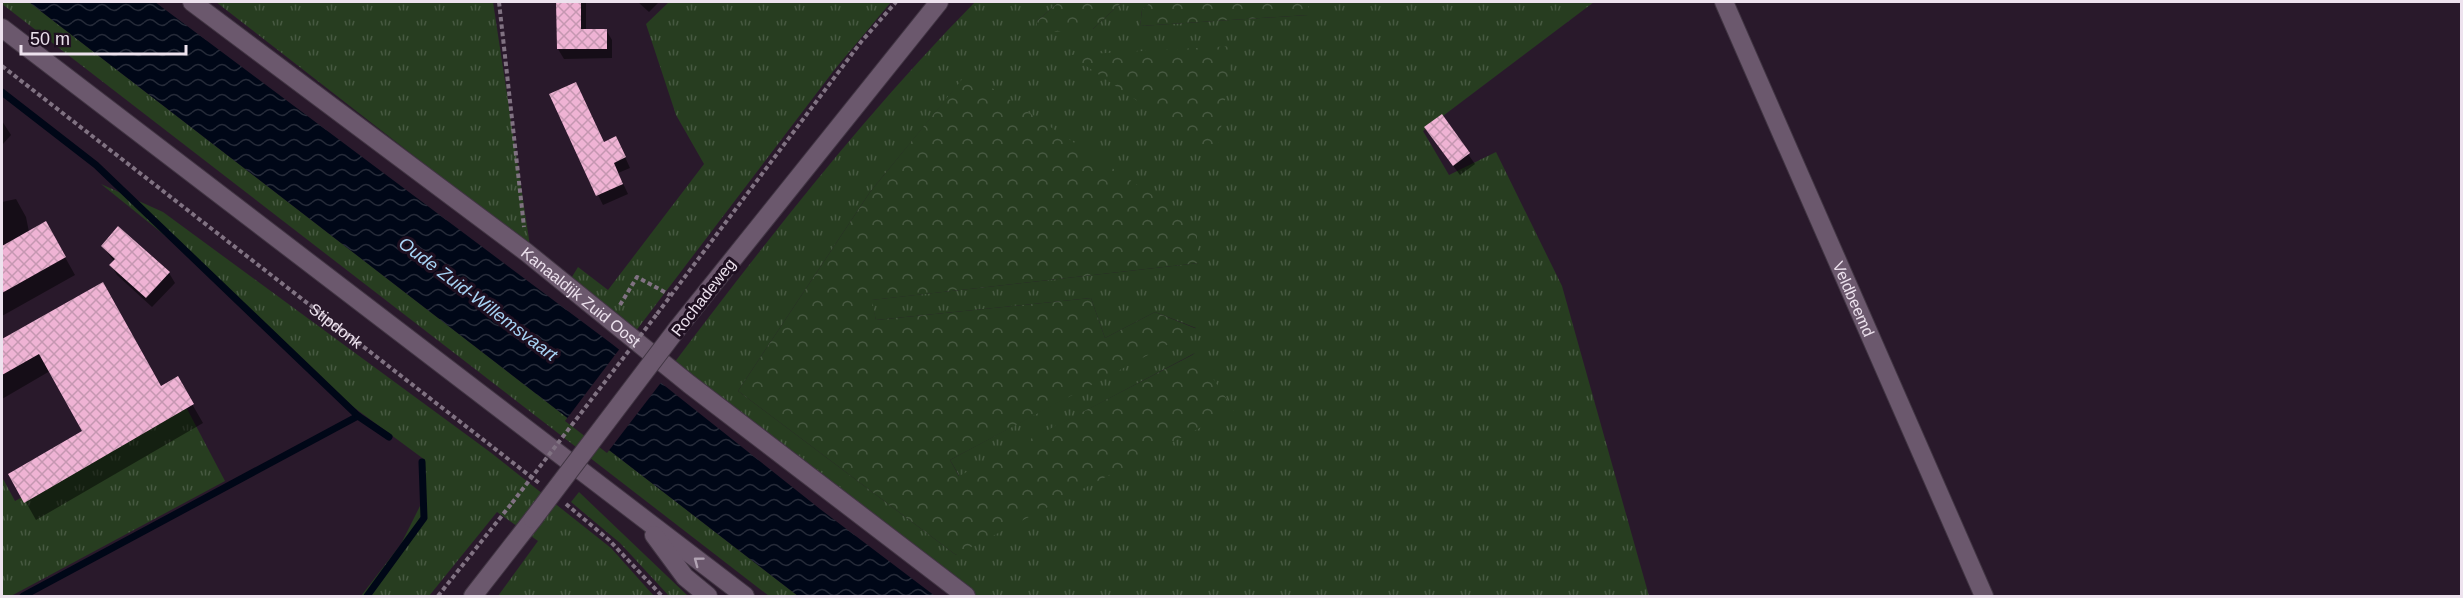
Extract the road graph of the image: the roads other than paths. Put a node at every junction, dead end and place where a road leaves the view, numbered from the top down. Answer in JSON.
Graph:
{"nodes":[{"id":1,"x":192,"y":2,"type":"edge"},
{"id":2,"x":939,"y":2,"type":"edge"},
{"id":3,"x":1724,"y":2,"type":"edge"},
{"id":4,"x":2,"y":28,"type":"edge"},
{"id":5,"x":640,"y":517,"type":"junction"},
{"id":6,"x":473,"y":597,"type":"edge"},
{"id":7,"x":708,"y":597,"type":"edge"},
{"id":8,"x":745,"y":597,"type":"edge"},
{"id":9,"x":966,"y":597,"type":"edge"},
{"id":10,"x":1984,"y":597,"type":"edge"}],
"edges":[{"from":1,"to":9,"type":"main road","name":"Kanaaldijk Zuid Oost"},
{"from":2,"to":6,"type":"main road","name":"Rochadeweg","bridge":true},
{"from":3,"to":10,"type":"main road","name":"Veldbeemd"},
{"from":4,"to":5,"type":"main road","name":"Stipdonk"},
{"from":5,"to":7,"type":"main road","name":"Stipdonk"},
{"from":8,"to":5,"type":"main road","name":"Stipdonk","one_way":true}]}
